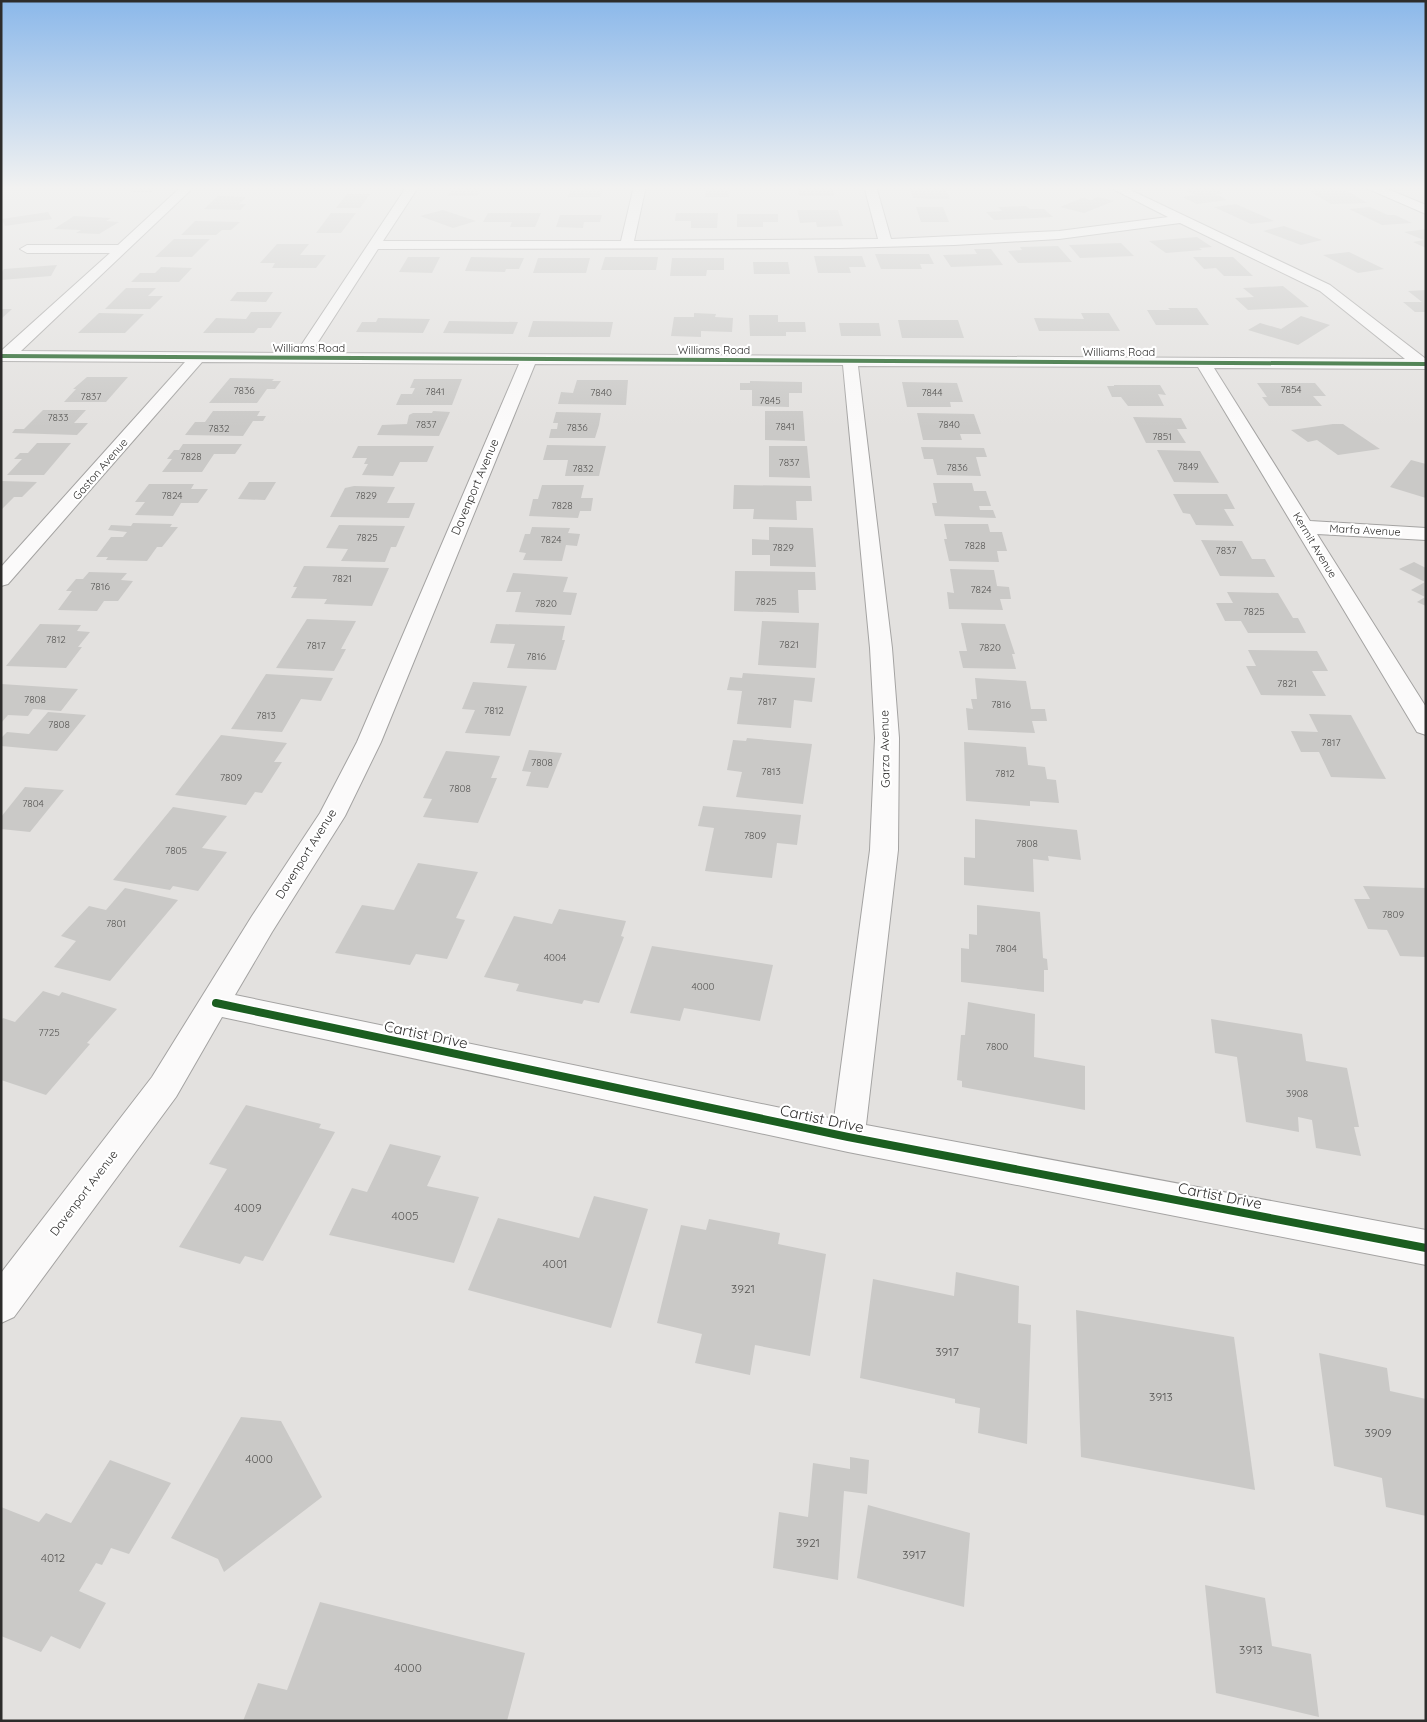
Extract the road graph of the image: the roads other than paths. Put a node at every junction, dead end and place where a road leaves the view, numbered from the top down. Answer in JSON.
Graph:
{"nodes":[{"id":1,"x":105,"y":266,"type":"edge"},
{"id":2,"x":361,"y":266,"type":"edge"},
{"id":3,"x":1280,"y":266,"type":"edge"},
{"id":4,"x":4,"y":356,"type":"edge"},
{"id":5,"x":198,"y":357,"type":"junction"},
{"id":6,"x":300,"y":358,"type":"junction"},
{"id":7,"x":529,"y":359,"type":"junction"},
{"id":8,"x":850,"y":361,"type":"junction"},
{"id":9,"x":1203,"y":363,"type":"junction"},
{"id":10,"x":1424,"y":364,"type":"edge"},
{"id":11,"x":1304,"y":527,"type":"junction"},
{"id":12,"x":1426,"y":534,"type":"edge"},
{"id":13,"x":1,"y":580,"type":"edge"},
{"id":14,"x":1426,"y":727,"type":"edge"},
{"id":15,"x":216,"y":1003,"type":"junction"},
{"id":16,"x":848,"y":1137,"type":"junction"},
{"id":17,"x":1426,"y":1248,"type":"edge"},
{"id":18,"x":1,"y":1304,"type":"edge"}],
"edges":[{"from":1,"to":4,"type":"street"},
{"from":2,"to":6,"type":"street"},
{"from":3,"to":10,"type":"street"},
{"from":4,"to":5,"type":"street","name":"Williams Road"},
{"from":5,"to":6,"type":"street","name":"Williams Road"},
{"from":5,"to":13,"type":"street","name":"Gaston Avenue"},
{"from":6,"to":7,"type":"street","name":"Williams Road"},
{"from":7,"to":8,"type":"street","name":"Williams Road"},
{"from":7,"to":15,"type":"street","name":"Davenport Avenue"},
{"from":8,"to":9,"type":"street","name":"Williams Road"},
{"from":8,"to":16,"type":"street","name":"Garza Avenue"},
{"from":9,"to":10,"type":"street","name":"Williams Road"},
{"from":9,"to":11,"type":"street","name":"Kermit Avenue"},
{"from":11,"to":12,"type":"street","name":"Marfa Avenue"},
{"from":11,"to":14,"type":"street","name":"Kermit Avenue"},
{"from":15,"to":16,"type":"street","name":"Cartist Drive"},
{"from":15,"to":18,"type":"street","name":"Davenport Avenue"},
{"from":16,"to":17,"type":"street","name":"Cartist Drive"}]}
